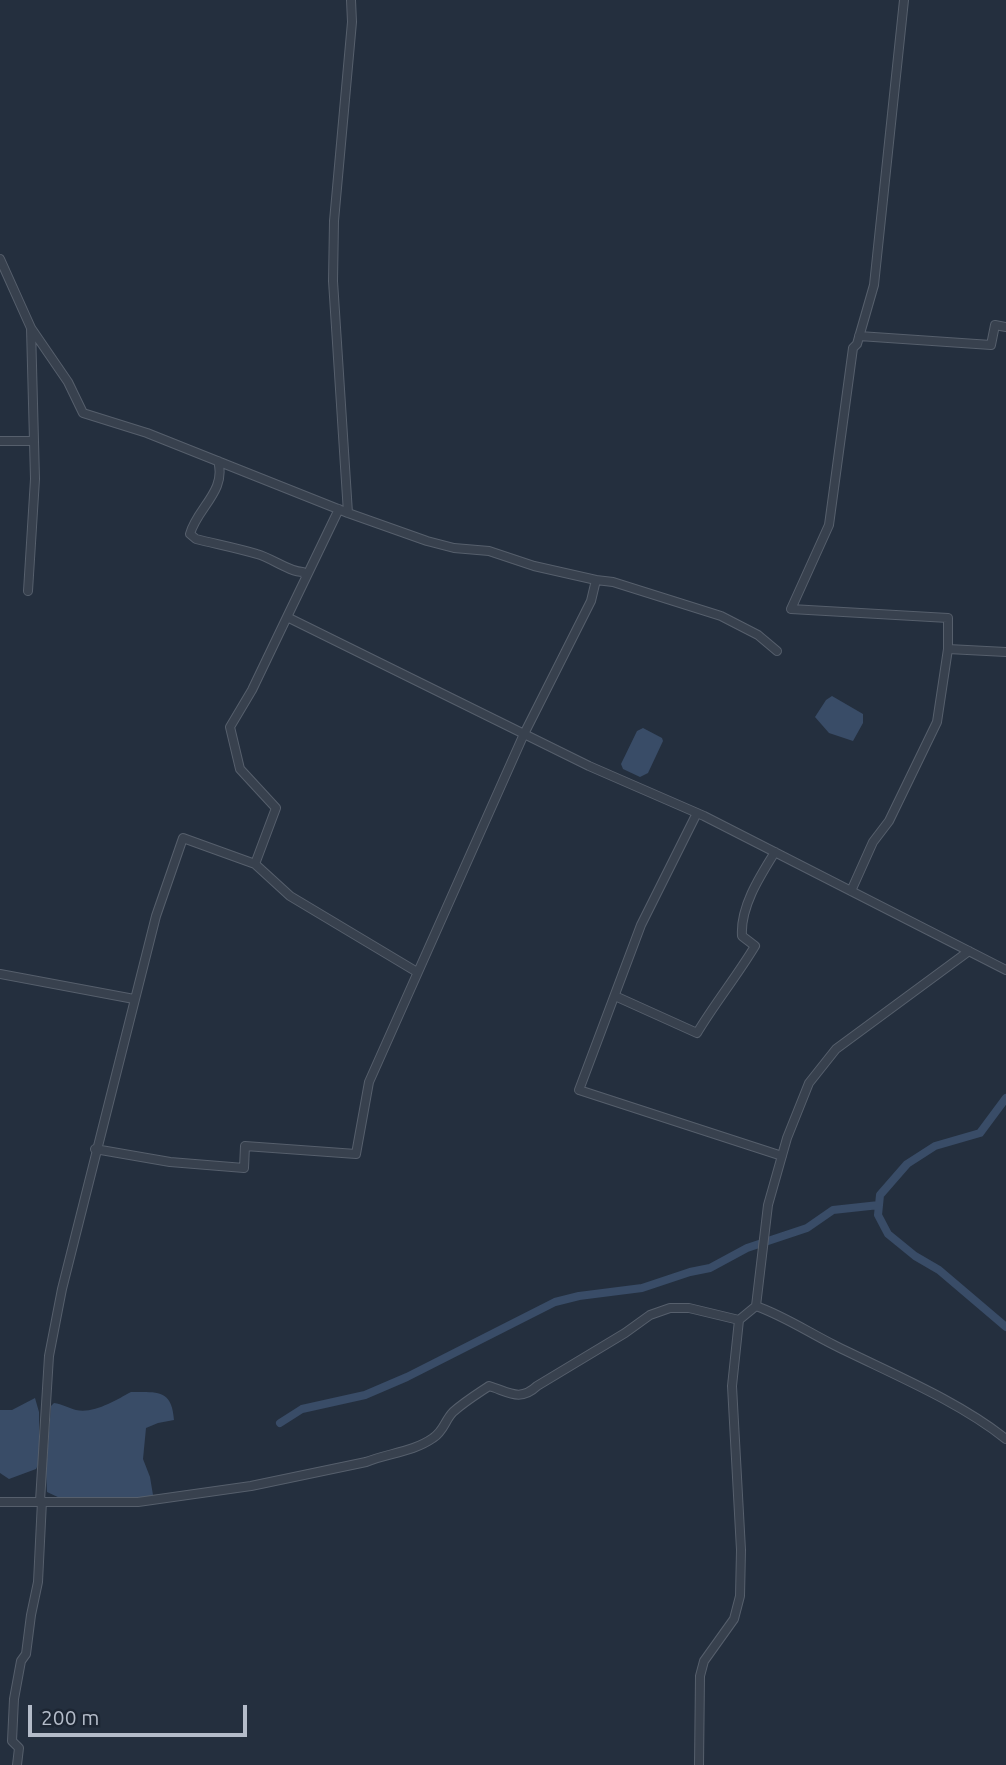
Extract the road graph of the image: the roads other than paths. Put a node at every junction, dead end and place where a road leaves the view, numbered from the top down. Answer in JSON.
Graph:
{"nodes":[{"id":1,"x":351,"y":0,"type":"edge"},
{"id":2,"x":904,"y":0,"type":"edge"},
{"id":3,"x":0,"y":259,"type":"edge"},
{"id":4,"x":1006,"y":327,"type":"edge"},
{"id":5,"x":31,"y":328,"type":"junction"},
{"id":6,"x":859,"y":336,"type":"junction"},
{"id":7,"x":0,"y":441,"type":"edge"},
{"id":8,"x":34,"y":441,"type":"junction"},
{"id":9,"x":218,"y":461,"type":"junction"},
{"id":10,"x":339,"y":509,"type":"junction"},
{"id":11,"x":348,"y":513,"type":"junction"},
{"id":12,"x":306,"y":576,"type":"junction"},
{"id":13,"x":596,"y":580,"type":"junction"},
{"id":14,"x":28,"y":591,"type":"dead end"},
{"id":15,"x":287,"y":617,"type":"junction"},
{"id":16,"x":948,"y":649,"type":"junction"},
{"id":17,"x":777,"y":651,"type":"dead end"},
{"id":18,"x":1006,"y":652,"type":"edge"},
{"id":19,"x":524,"y":734,"type":"junction"},
{"id":20,"x":697,"y":813,"type":"junction"},
{"id":21,"x":775,"y":852,"type":"junction"},
{"id":22,"x":255,"y":863,"type":"junction"},
{"id":23,"x":851,"y":891,"type":"junction"},
{"id":24,"x":969,"y":951,"type":"junction"},
{"id":25,"x":1006,"y":970,"type":"edge"},
{"id":26,"x":417,"y":972,"type":"junction"},
{"id":27,"x":0,"y":974,"type":"edge"},
{"id":28,"x":615,"y":996,"type":"junction"},
{"id":29,"x":134,"y":999,"type":"junction"},
{"id":30,"x":95,"y":1149,"type":"junction"},
{"id":31,"x":782,"y":1156,"type":"junction"},
{"id":32,"x":757,"y":1306,"type":"junction"},
{"id":33,"x":739,"y":1320,"type":"junction"},
{"id":34,"x":1006,"y":1439,"type":"edge"},
{"id":35,"x":0,"y":1502,"type":"edge"},
{"id":36,"x":41,"y":1502,"type":"junction"},
{"id":37,"x":17,"y":1765,"type":"edge"},
{"id":38,"x":699,"y":1765,"type":"edge"}],
"edges":[{"from":1,"to":11,"type":"street"},
{"from":2,"to":6,"type":"street"},
{"from":3,"to":5,"type":"street"},
{"from":4,"to":6,"type":"street"},
{"from":5,"to":8,"type":"street"},
{"from":5,"to":9,"type":"street"},
{"from":6,"to":16,"type":"street"},
{"from":7,"to":8,"type":"street"},
{"from":8,"to":14,"type":"street"},
{"from":9,"to":10,"type":"street"},
{"from":9,"to":12,"type":"street"},
{"from":10,"to":11,"type":"street"},
{"from":10,"to":12,"type":"street"},
{"from":11,"to":13,"type":"street"},
{"from":12,"to":15,"type":"street"},
{"from":13,"to":17,"type":"street"},
{"from":13,"to":19,"type":"street"},
{"from":15,"to":19,"type":"street"},
{"from":15,"to":22,"type":"street"},
{"from":16,"to":18,"type":"street"},
{"from":16,"to":23,"type":"street"},
{"from":19,"to":20,"type":"street"},
{"from":19,"to":26,"type":"street"},
{"from":20,"to":21,"type":"street"},
{"from":20,"to":28,"type":"street"},
{"from":21,"to":23,"type":"street"},
{"from":21,"to":28,"type":"street"},
{"from":22,"to":26,"type":"street"},
{"from":22,"to":29,"type":"street"},
{"from":23,"to":24,"type":"street"},
{"from":24,"to":25,"type":"street"},
{"from":24,"to":31,"type":"street"},
{"from":26,"to":30,"type":"street"},
{"from":27,"to":29,"type":"street"},
{"from":28,"to":31,"type":"street"},
{"from":29,"to":30,"type":"street"},
{"from":30,"to":36,"type":"street"},
{"from":31,"to":32,"type":"street"},
{"from":32,"to":33,"type":"street"},
{"from":32,"to":34,"type":"street"},
{"from":33,"to":36,"type":"street"},
{"from":33,"to":38,"type":"street"},
{"from":35,"to":36,"type":"street"},
{"from":36,"to":37,"type":"street"}]}
